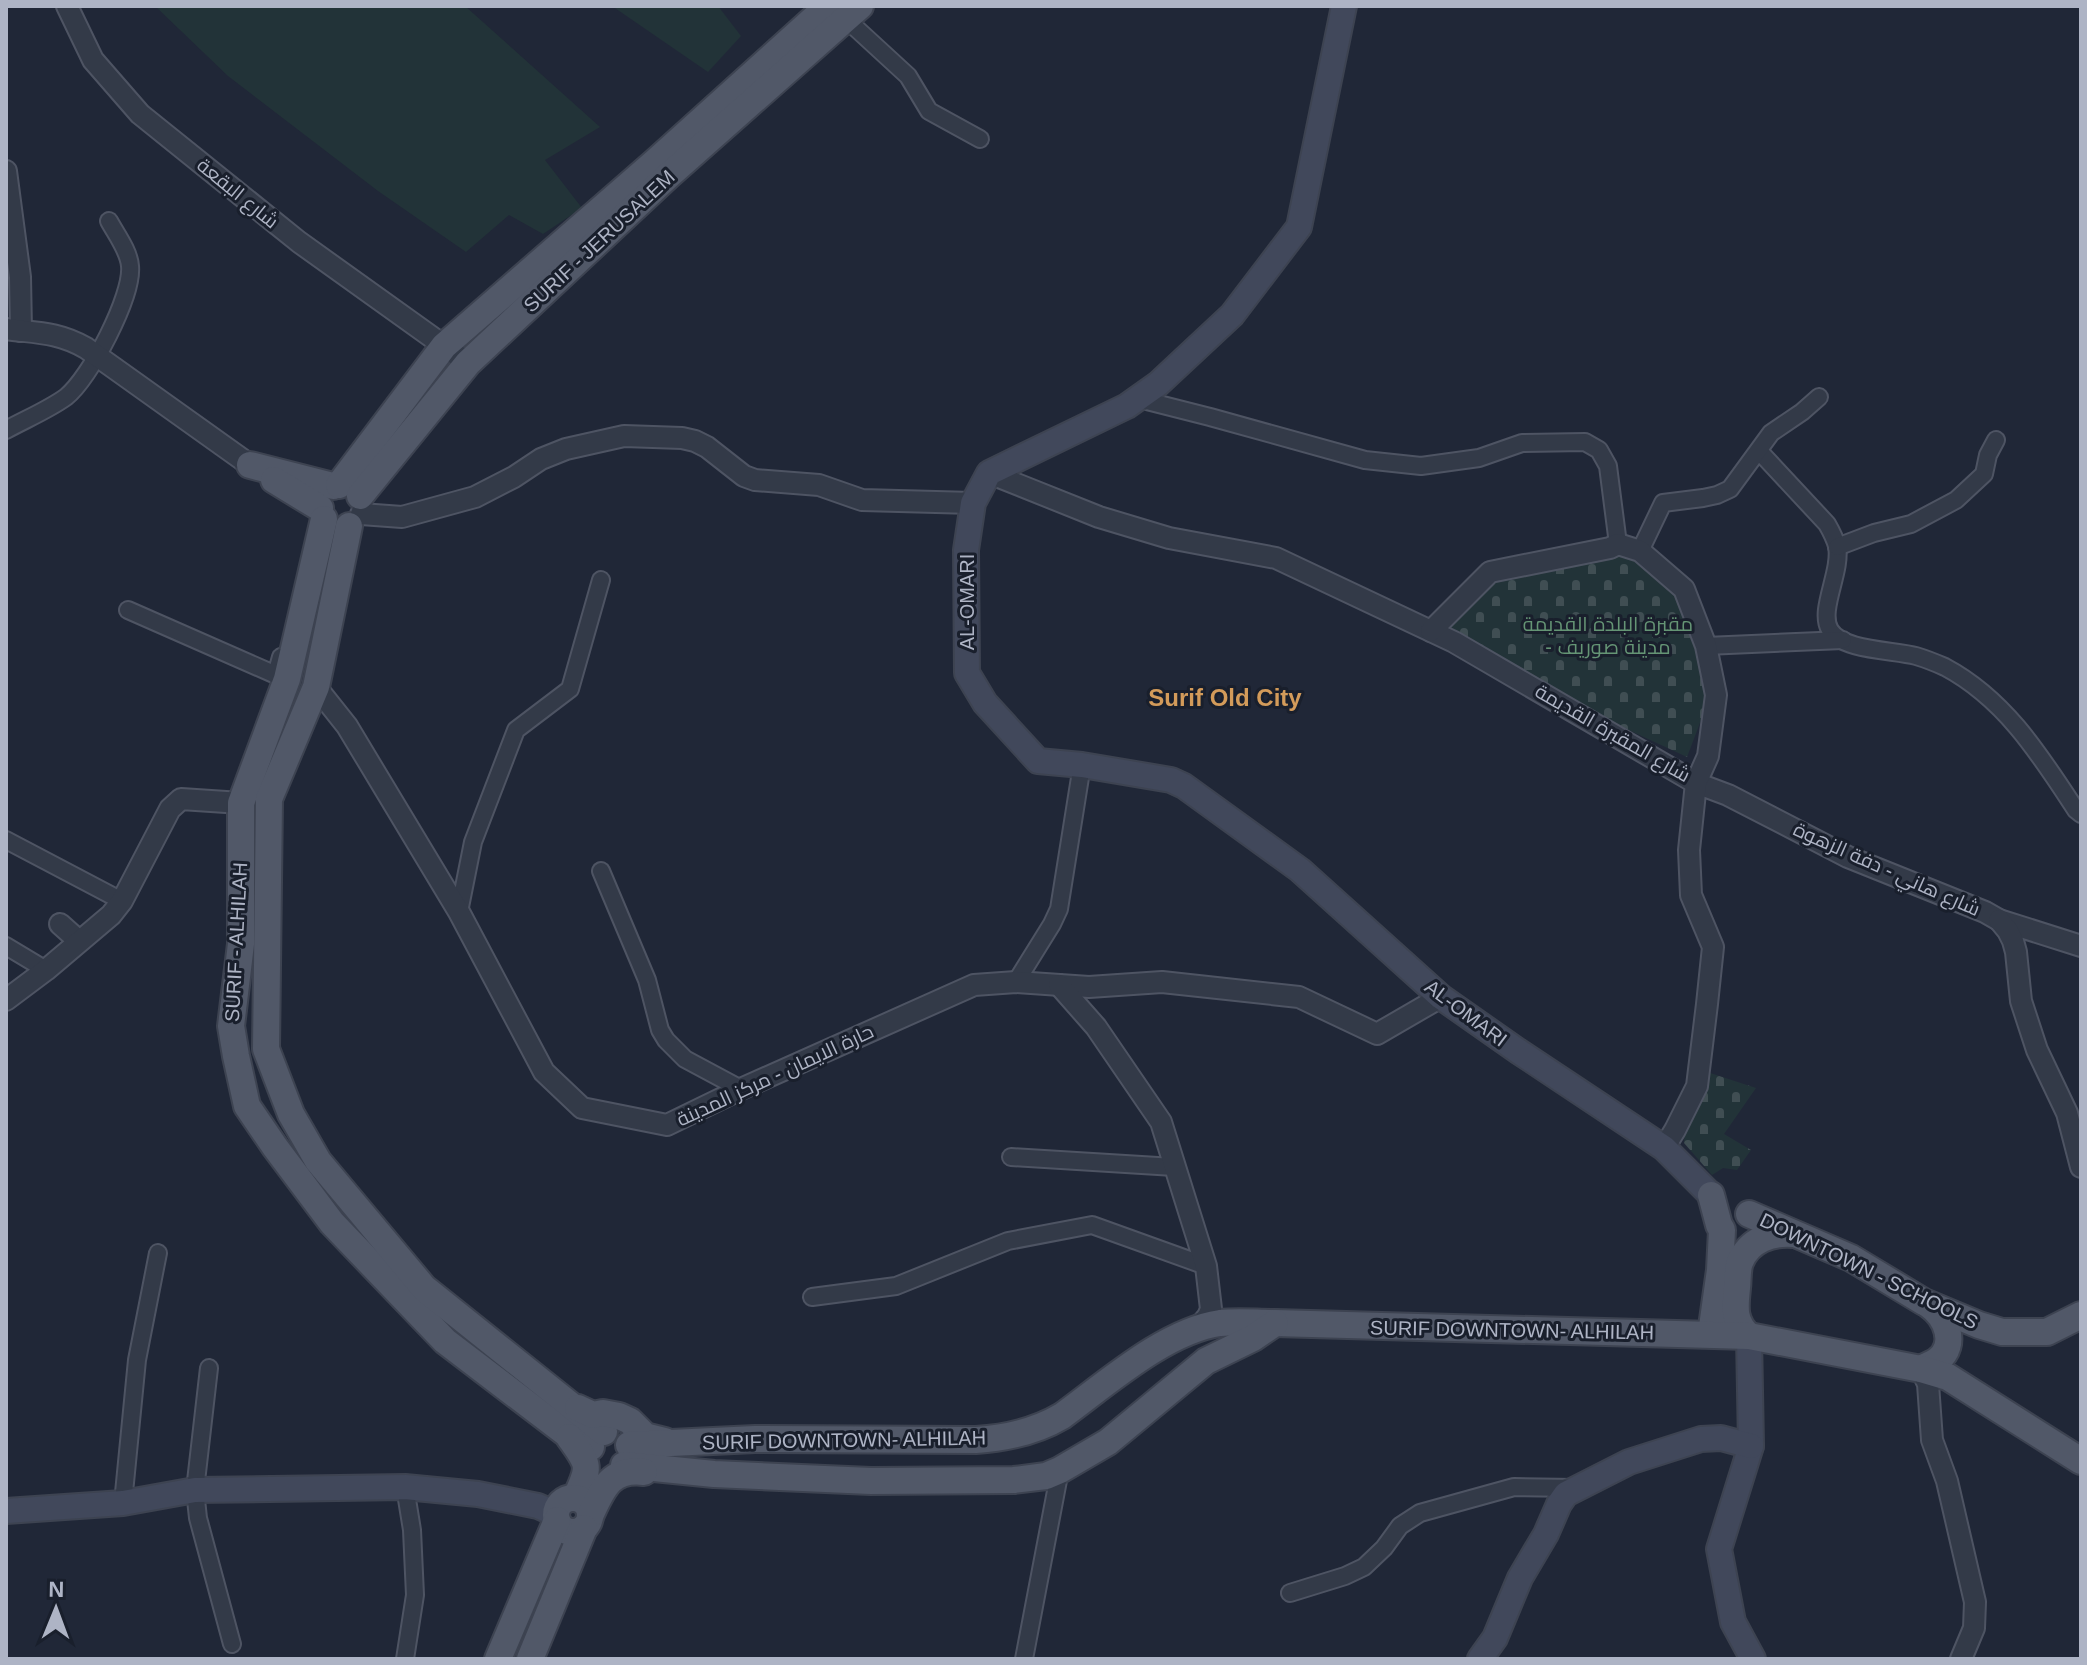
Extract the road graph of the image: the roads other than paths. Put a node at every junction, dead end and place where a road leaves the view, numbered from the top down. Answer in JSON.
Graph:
{"nodes":[{"id":1,"x":67,"y":6,"type":"edge"},
{"id":2,"x":1344,"y":6,"type":"edge"},
{"id":3,"x":844,"y":10,"type":"edge"},
{"id":4,"x":980,"y":139,"type":"dead end"},
{"id":5,"x":6,"y":171,"type":"edge"},
{"id":6,"x":109,"y":221,"type":"dead end"},
{"id":7,"x":14,"y":330,"type":"edge"},
{"id":8,"x":444,"y":346,"type":"junction"},
{"id":9,"x":97,"y":356,"type":"junction"},
{"id":10,"x":468,"y":363,"type":"junction"},
{"id":11,"x":1819,"y":397,"type":"dead end"},
{"id":12,"x":1139,"y":399,"type":"junction"},
{"id":13,"x":6,"y":430,"type":"edge"},
{"id":14,"x":1996,"y":440,"type":"dead end"},
{"id":15,"x":1759,"y":451,"type":"junction"},
{"id":16,"x":250,"y":465,"type":"joint"},
{"id":17,"x":989,"y":473,"type":"junction"},
{"id":18,"x":973,"y":503,"type":"junction"},
{"id":19,"x":341,"y":505,"type":"junction"},
{"id":20,"x":1618,"y":544,"type":"junction"},
{"id":21,"x":1837,"y":547,"type":"junction"},
{"id":22,"x":1640,"y":551,"type":"junction"},
{"id":23,"x":601,"y":580,"type":"dead end"},
{"id":24,"x":128,"y":610,"type":"dead end"},
{"id":25,"x":1431,"y":631,"type":"junction"},
{"id":26,"x":296,"y":639,"type":"junction"},
{"id":27,"x":1843,"y":640,"type":"junction"},
{"id":28,"x":1706,"y":646,"type":"junction"},
{"id":29,"x":316,"y":687,"type":"junction"},
{"id":30,"x":1082,"y":765,"type":"junction"},
{"id":31,"x":1696,"y":783,"type":"junction"},
{"id":32,"x":241,"y":803,"type":"junction"},
{"id":33,"x":2081,"y":814,"type":"edge"},
{"id":34,"x":6,"y":840,"type":"edge"},
{"id":35,"x":601,"y":871,"type":"dead end"},
{"id":36,"x":122,"y":901,"type":"junction"},
{"id":37,"x":459,"y":912,"type":"junction"},
{"id":38,"x":1999,"y":920,"type":"junction"},
{"id":39,"x":60,"y":924,"type":"dead end"},
{"id":40,"x":79,"y":941,"type":"junction"},
{"id":41,"x":6,"y":946,"type":"edge"},
{"id":42,"x":2081,"y":946,"type":"edge"},
{"id":43,"x":46,"y":970,"type":"junction"},
{"id":44,"x":1016,"y":982,"type":"junction"},
{"id":45,"x":1059,"y":985,"type":"junction"},
{"id":46,"x":1441,"y":997,"type":"junction"},
{"id":47,"x":6,"y":1000,"type":"edge"},
{"id":48,"x":741,"y":1089,"type":"junction"},
{"id":49,"x":1664,"y":1148,"type":"junction"},
{"id":50,"x":1011,"y":1157,"type":"dead end"},
{"id":51,"x":1174,"y":1167,"type":"junction"},
{"id":52,"x":2081,"y":1167,"type":"edge"},
{"id":53,"x":1717,"y":1206,"type":"junction"},
{"id":54,"x":1794,"y":1234,"type":"junction"},
{"id":55,"x":158,"y":1253,"type":"dead end"},
{"id":56,"x":1206,"y":1266,"type":"junction"},
{"id":57,"x":812,"y":1297,"type":"dead end"},
{"id":58,"x":1924,"y":1302,"type":"junction"},
{"id":59,"x":2081,"y":1315,"type":"edge"},
{"id":60,"x":1275,"y":1323,"type":"junction"},
{"id":61,"x":1191,"y":1332,"type":"junction"},
{"id":62,"x":1711,"y":1334,"type":"junction"},
{"id":63,"x":1749,"y":1336,"type":"junction"},
{"id":64,"x":209,"y":1368,"type":"dead end"},
{"id":65,"x":1921,"y":1369,"type":"junction"},
{"id":66,"x":571,"y":1405,"type":"junction"},
{"id":67,"x":567,"y":1434,"type":"junction"},
{"id":68,"x":669,"y":1442,"type":"junction"},
{"id":69,"x":1751,"y":1446,"type":"junction"},
{"id":70,"x":608,"y":1454,"type":"junction"},
{"id":71,"x":2081,"y":1461,"type":"edge"},
{"id":72,"x":1060,"y":1470,"type":"junction"},
{"id":73,"x":714,"y":1474,"type":"junction"},
{"id":74,"x":405,"y":1487,"type":"junction"},
{"id":75,"x":1575,"y":1488,"type":"junction"},
{"id":76,"x":195,"y":1490,"type":"junction"},
{"id":77,"x":123,"y":1503,"type":"junction"},
{"id":78,"x":575,"y":1510,"type":"junction"},
{"id":79,"x":6,"y":1511,"type":"edge"},
{"id":80,"x":1290,"y":1593,"type":"dead end"},
{"id":81,"x":232,"y":1644,"type":"dead end"},
{"id":82,"x":405,"y":1659,"type":"edge"},
{"id":83,"x":498,"y":1659,"type":"edge"},
{"id":84,"x":530,"y":1659,"type":"edge"},
{"id":85,"x":1024,"y":1659,"type":"edge"},
{"id":86,"x":1480,"y":1659,"type":"edge"},
{"id":87,"x":1753,"y":1659,"type":"edge"},
{"id":88,"x":1961,"y":1659,"type":"edge"}],
"edges":[{"from":1,"to":8,"type":"street","name":"شارع البقعة"},
{"from":2,"to":12,"type":"main road"},
{"from":3,"to":4,"type":"street"},
{"from":3,"to":8,"type":"main road","name":"SURIF - JERUSALEM"},
{"from":3,"to":10,"type":"main road","name":"SURIF - JERUSALEM"},
{"from":5,"to":7,"type":"street"},
{"from":6,"to":9,"type":"street"},
{"from":7,"to":9,"type":"street"},
{"from":8,"to":10,"type":"street","name":"شارع البقعة"},
{"from":8,"to":19,"type":"main road","name":"SURIF - JERUSALEM"},
{"from":9,"to":13,"type":"street"},
{"from":9,"to":16,"type":"street"},
{"from":10,"to":19,"type":"main road","name":"SURIF - JERUSALEM"},
{"from":11,"to":15,"type":"street"},
{"from":12,"to":17,"type":"main road"},
{"from":12,"to":20,"type":"street"},
{"from":14,"to":21,"type":"street"},
{"from":15,"to":21,"type":"street"},
{"from":15,"to":22,"type":"street"},
{"from":16,"to":19,"type":"main road"},
{"from":17,"to":18,"type":"main road","name":"AL-OMARI"},
{"from":17,"to":25,"type":"street","name":"شارع المقبرة القديمة"},
{"from":18,"to":19,"type":"street"},
{"from":18,"to":30,"type":"main road","name":"AL-OMARI"},
{"from":19,"to":26,"type":"main road","name":"SURIF - ALHILAH"},
{"from":19,"to":29,"type":"main road","name":"SURIF - ALHILAH"},
{"from":20,"to":22,"type":"street","name":"شارع المقبرة القديمة"},
{"from":20,"to":25,"type":"street"},
{"from":21,"to":27,"type":"street"},
{"from":22,"to":28,"type":"street","name":"شارع المقبرة القديمة"},
{"from":23,"to":37,"type":"street"},
{"from":24,"to":26,"type":"street"},
{"from":25,"to":31,"type":"street","name":"شارع المقبرة القديمة"},
{"from":26,"to":29,"type":"main road"},
{"from":26,"to":32,"type":"main road","name":"SURIF - ALHILAH"},
{"from":27,"to":28,"type":"street"},
{"from":27,"to":33,"type":"street"},
{"from":28,"to":31,"type":"street","name":"شارع المقبرة القديمة"},
{"from":29,"to":37,"type":"street","name":"حارة الايمان - مركز المدينة"},
{"from":29,"to":66,"type":"main road","name":"SURIF - ALHILAH"},
{"from":30,"to":44,"type":"street"},
{"from":30,"to":46,"type":"main road","name":"AL-OMARI"},
{"from":31,"to":38,"type":"street","name":"شارع هاني - دفة الزهوة"},
{"from":31,"to":49,"type":"street"},
{"from":32,"to":36,"type":"street"},
{"from":32,"to":67,"type":"main road","name":"SURIF - ALHILAH"},
{"from":34,"to":36,"type":"street"},
{"from":35,"to":48,"type":"street"},
{"from":36,"to":40,"type":"street"},
{"from":37,"to":48,"type":"street","name":"حارة الايمان - مركز المدينة"},
{"from":38,"to":42,"type":"street","name":"شارع هاني - دفة الزهوة"},
{"from":38,"to":52,"type":"street"},
{"from":39,"to":40,"type":"street"},
{"from":40,"to":43,"type":"street"},
{"from":41,"to":43,"type":"street"},
{"from":43,"to":47,"type":"street"},
{"from":44,"to":45,"type":"street","name":"حارة الايمان - مركز المدينة"},
{"from":44,"to":48,"type":"street","name":"حارة الايمان - مركز المدينة"},
{"from":45,"to":46,"type":"street","name":"حارة الايمان - مركز المدينة"},
{"from":45,"to":51,"type":"street"},
{"from":46,"to":49,"type":"main road","name":"AL-OMARI"},
{"from":49,"to":53,"type":"main road","name":"AL-OMARI"},
{"from":50,"to":51,"type":"street"},
{"from":51,"to":56,"type":"street"},
{"from":53,"to":54,"type":"main road","name":"DOWNTOWN - SCHOOLS"},
{"from":53,"to":62,"type":"main road"},
{"from":54,"to":58,"type":"main road","name":"DOWNTOWN - SCHOOLS"},
{"from":54,"to":63,"type":"main road"},
{"from":55,"to":77,"type":"street"},
{"from":56,"to":57,"type":"street"},
{"from":56,"to":61,"type":"street"},
{"from":58,"to":59,"type":"main road","name":"DOWNTOWN - SCHOOLS"},
{"from":58,"to":65,"type":"main road"},
{"from":60,"to":61,"type":"main road","name":"SURIF DOWNTOWN- ALHILAH"},
{"from":60,"to":62,"type":"main road","name":"SURIF DOWNTOWN- ALHILAH"},
{"from":60,"to":72,"type":"main road","name":"SURIF DOWNTOWN- ALHILAH"},
{"from":61,"to":68,"type":"main road","name":"SURIF DOWNTOWN- ALHILAH"},
{"from":62,"to":63,"type":"main road","name":"SURIF DOWNTOWN- ALHILAH"},
{"from":63,"to":65,"type":"main road","name":"SURIF DOWNTOWN- ALHILAH"},
{"from":63,"to":69,"type":"main road"},
{"from":64,"to":76,"type":"street"},
{"from":65,"to":71,"type":"main road"},
{"from":65,"to":88,"type":"street"},
{"from":66,"to":68,"type":"main road"},
{"from":66,"to":70,"type":"main road","name":"SURIF - ALHILAH"},
{"from":67,"to":70,"type":"main road"},
{"from":67,"to":78,"type":"main road"},
{"from":68,"to":70,"type":"main road","name":"SURIF DOWNTOWN- ALHILAH"},
{"from":69,"to":75,"type":"main road"},
{"from":69,"to":87,"type":"main road"},
{"from":70,"to":73,"type":"main road"},
{"from":70,"to":78,"type":"main road"},
{"from":72,"to":73,"type":"main road","name":"SURIF DOWNTOWN- ALHILAH"},
{"from":72,"to":85,"type":"street"},
{"from":73,"to":78,"type":"main road"},
{"from":74,"to":76,"type":"main road"},
{"from":74,"to":78,"type":"main road"},
{"from":74,"to":82,"type":"street"},
{"from":75,"to":80,"type":"street"},
{"from":75,"to":86,"type":"main road"},
{"from":76,"to":77,"type":"main road"},
{"from":76,"to":81,"type":"street"},
{"from":77,"to":79,"type":"main road"},
{"from":78,"to":83,"type":"main road"},
{"from":78,"to":84,"type":"main road"}]}
